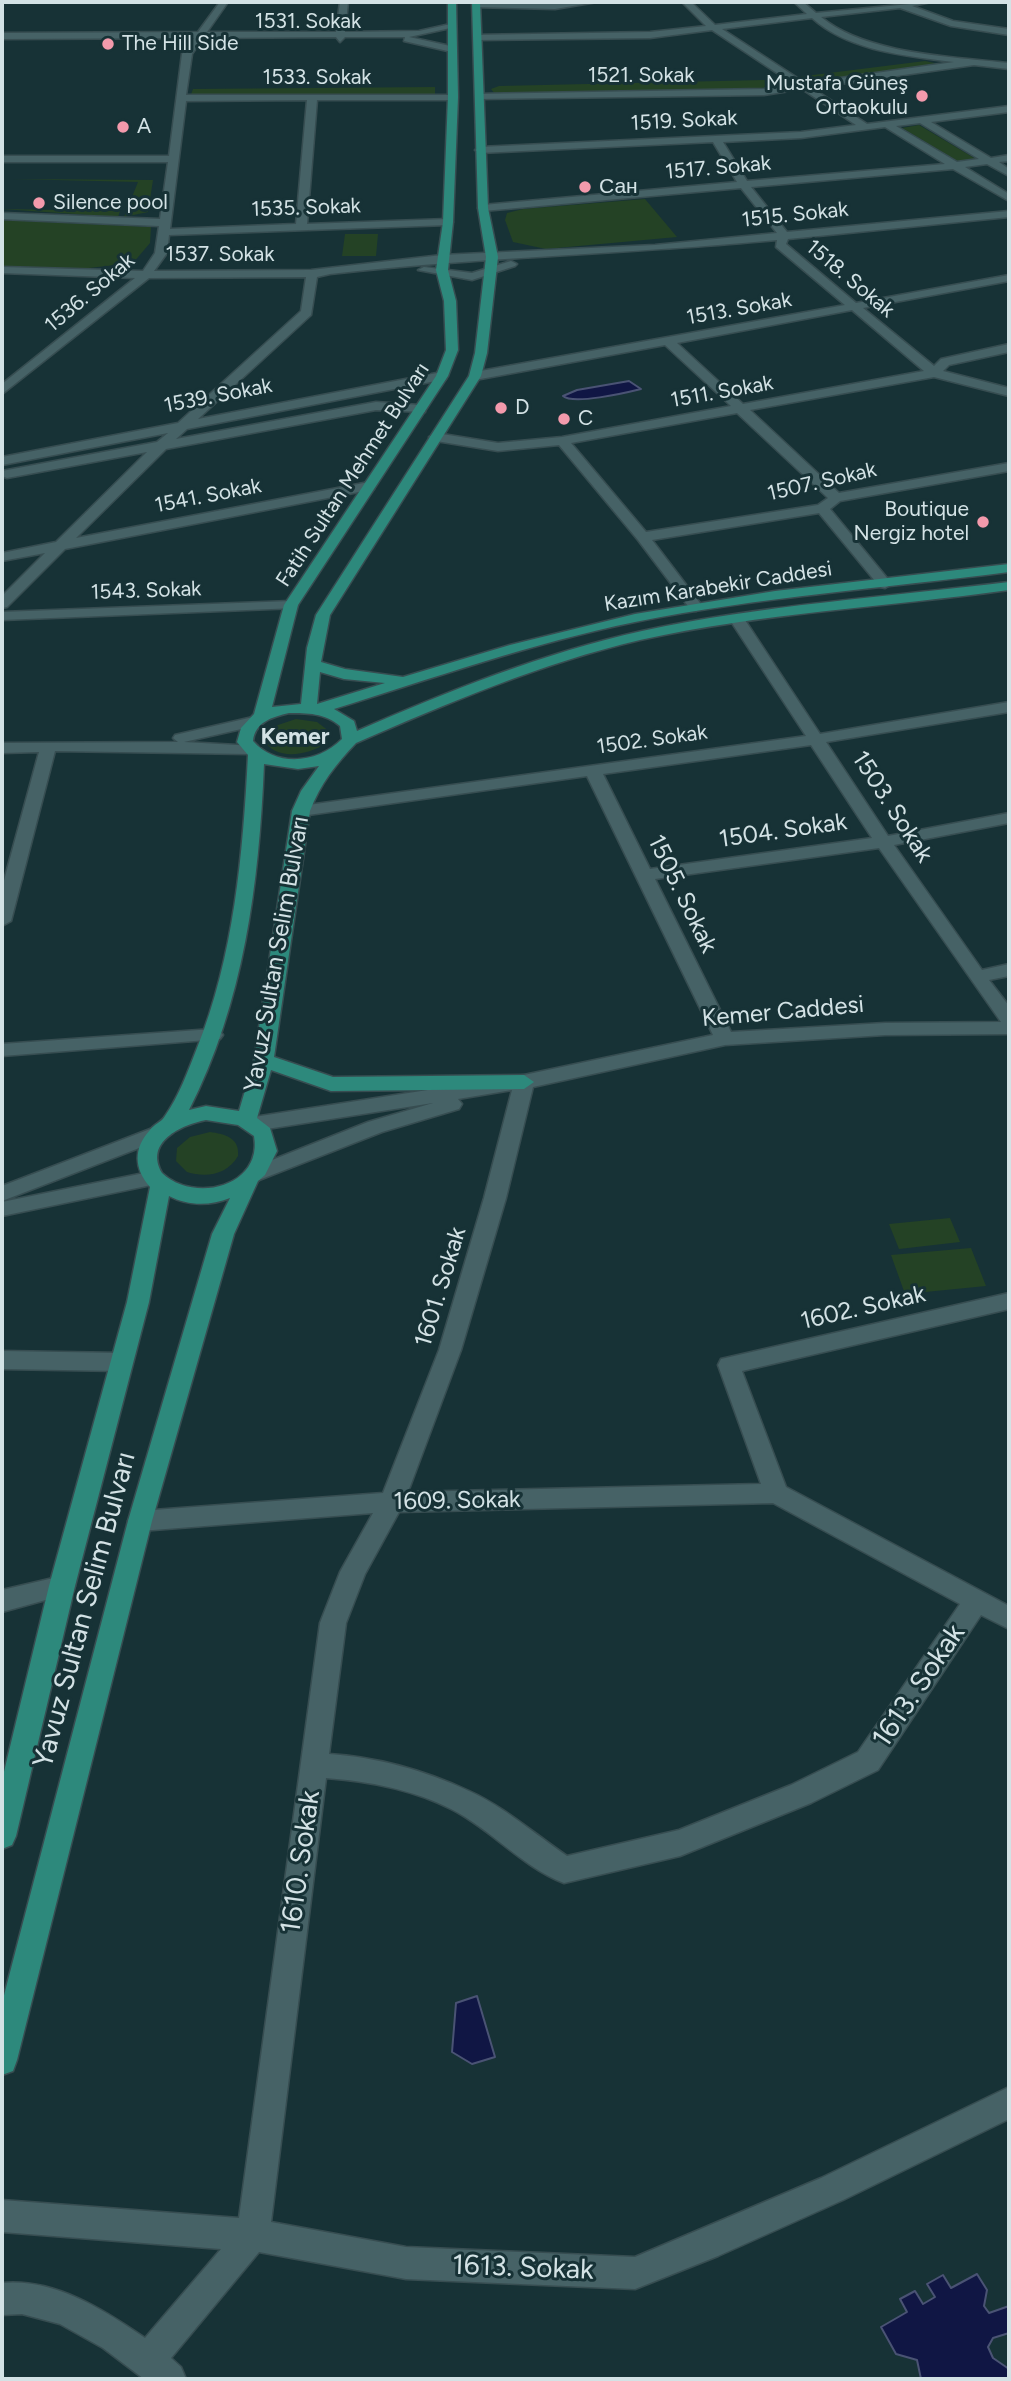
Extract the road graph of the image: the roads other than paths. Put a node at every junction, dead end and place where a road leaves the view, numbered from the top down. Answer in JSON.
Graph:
{"nodes":[{"id":1,"x":224,"y":2,"type":"edge"},
{"id":2,"x":344,"y":2,"type":"edge"},
{"id":3,"x":452,"y":2,"type":"edge"},
{"id":4,"x":593,"y":2,"type":"edge"},
{"id":5,"x":686,"y":2,"type":"edge"},
{"id":6,"x":799,"y":2,"type":"edge"},
{"id":7,"x":927,"y":2,"type":"edge"},
{"id":8,"x":476,"y":4,"type":"edge"},
{"id":9,"x":900,"y":5,"type":"junction"},
{"id":10,"x":815,"y":16,"type":"junction"},
{"id":11,"x":452,"y":25,"type":"junction"},
{"id":12,"x":714,"y":28,"type":"junction"},
{"id":13,"x":1009,"y":32,"type":"edge"},
{"id":14,"x":2,"y":36,"type":"edge"},
{"id":15,"x":340,"y":36,"type":"junction"},
{"id":16,"x":197,"y":37,"type":"junction"},
{"id":17,"x":477,"y":37,"type":"junction"},
{"id":18,"x":452,"y":49,"type":"junction"},
{"id":19,"x":927,"y":56,"type":"junction"},
{"id":20,"x":888,"y":61,"type":"dead end"},
{"id":21,"x":976,"y":62,"type":"junction"},
{"id":22,"x":1004,"y":62,"type":"edge"},
{"id":23,"x":797,"y":74,"type":"dead end"},
{"id":24,"x":785,"y":76,"type":"junction"},
{"id":25,"x":773,"y":77,"type":"dead end"},
{"id":26,"x":260,"y":86,"type":"dead end"},
{"id":27,"x":802,"y":87,"type":"junction"},
{"id":28,"x":483,"y":88,"type":"junction"},
{"id":29,"x":449,"y":89,"type":"junction"},
{"id":30,"x":180,"y":92,"type":"junction"},
{"id":31,"x":312,"y":98,"type":"junction"},
{"id":32,"x":1009,"y":109,"type":"edge"},
{"id":33,"x":923,"y":121,"type":"junction"},
{"id":34,"x":889,"y":126,"type":"junction"},
{"id":35,"x":867,"y":128,"type":"junction"},
{"id":36,"x":717,"y":140,"type":"junction"},
{"id":37,"x":480,"y":150,"type":"junction"},
{"id":38,"x":1009,"y":158,"type":"edge"},
{"id":39,"x":2,"y":159,"type":"edge"},
{"id":40,"x":173,"y":159,"type":"junction"},
{"id":41,"x":989,"y":161,"type":"junction"},
{"id":42,"x":956,"y":166,"type":"junction"},
{"id":43,"x":1009,"y":173,"type":"edge"},
{"id":44,"x":744,"y":185,"type":"junction"},
{"id":45,"x":1009,"y":198,"type":"edge"},
{"id":46,"x":483,"y":208,"type":"junction"},
{"id":47,"x":1009,"y":214,"type":"edge"},
{"id":48,"x":2,"y":216,"type":"edge"},
{"id":49,"x":448,"y":222,"type":"junction"},
{"id":50,"x":301,"y":227,"type":"junction"},
{"id":51,"x":165,"y":228,"type":"junction"},
{"id":52,"x":784,"y":235,"type":"junction"},
{"id":53,"x":585,"y":252,"type":"junction"},
{"id":54,"x":492,"y":257,"type":"junction"},
{"id":55,"x":442,"y":264,"type":"junction"},
{"id":56,"x":2,"y":270,"type":"edge"},
{"id":57,"x":491,"y":271,"type":"junction"},
{"id":58,"x":312,"y":273,"type":"junction"},
{"id":59,"x":146,"y":275,"type":"junction"},
{"id":60,"x":1009,"y":278,"type":"edge"},
{"id":61,"x":853,"y":307,"type":"junction"},
{"id":62,"x":668,"y":341,"type":"junction"},
{"id":63,"x":1009,"y":348,"type":"edge"},
{"id":64,"x":934,"y":373,"type":"junction"},
{"id":65,"x":442,"y":376,"type":"junction"},
{"id":66,"x":475,"y":376,"type":"junction"},
{"id":67,"x":2,"y":390,"type":"edge"},
{"id":68,"x":1009,"y":392,"type":"edge"},
{"id":69,"x":420,"y":409,"type":"junction"},
{"id":70,"x":739,"y":409,"type":"junction"},
{"id":71,"x":186,"y":423,"type":"junction"},
{"id":72,"x":436,"y":437,"type":"junction"},
{"id":73,"x":562,"y":441,"type":"junction"},
{"id":74,"x":162,"y":446,"type":"junction"},
{"id":75,"x":2,"y":461,"type":"edge"},
{"id":76,"x":1009,"y":467,"type":"edge"},
{"id":77,"x":2,"y":475,"type":"edge"},
{"id":78,"x":369,"y":486,"type":"junction"},
{"id":79,"x":835,"y":498,"type":"junction"},
{"id":80,"x":822,"y":508,"type":"junction"},
{"id":81,"x":643,"y":537,"type":"junction"},
{"id":82,"x":56,"y":547,"type":"junction"},
{"id":83,"x":2,"y":557,"type":"edge"},
{"id":84,"x":1009,"y":568,"type":"edge"},
{"id":85,"x":885,"y":584,"type":"junction"},
{"id":86,"x":1009,"y":586,"type":"edge"},
{"id":87,"x":2,"y":604,"type":"edge"},
{"id":88,"x":291,"y":605,"type":"junction"},
{"id":89,"x":696,"y":607,"type":"junction"},
{"id":90,"x":2,"y":616,"type":"edge"},
{"id":91,"x":738,"y":620,"type":"junction"},
{"id":92,"x":314,"y":665,"type":"junction"},
{"id":93,"x":410,"y":680,"type":"junction"},
{"id":94,"x":1009,"y":707,"type":"edge"},
{"id":95,"x":314,"y":708,"type":"junction"},
{"id":96,"x":258,"y":719,"type":"junction"},
{"id":97,"x":817,"y":739,"type":"junction"},
{"id":98,"x":350,"y":740,"type":"junction"},
{"id":99,"x":106,"y":745,"type":"junction"},
{"id":100,"x":48,"y":747,"type":"junction"},
{"id":101,"x":2,"y":748,"type":"edge"},
{"id":102,"x":253,"y":752,"type":"junction"},
{"id":103,"x":335,"y":755,"type":"junction"},
{"id":104,"x":593,"y":771,"type":"junction"},
{"id":105,"x":301,"y":811,"type":"junction"},
{"id":106,"x":1009,"y":818,"type":"edge"},
{"id":107,"x":884,"y":842,"type":"junction"},
{"id":108,"x":646,"y":875,"type":"junction"},
{"id":109,"x":6,"y":891,"type":"edge"},
{"id":110,"x":2,"y":921,"type":"edge"},
{"id":111,"x":1009,"y":970,"type":"edge"},
{"id":112,"x":977,"y":977,"type":"junction"},
{"id":113,"x":1009,"y":1019,"type":"edge"},
{"id":114,"x":1009,"y":1028,"type":"edge"},
{"id":115,"x":213,"y":1035,"type":"junction"},
{"id":116,"x":725,"y":1039,"type":"junction"},
{"id":117,"x":2,"y":1050,"type":"edge"},
{"id":118,"x":264,"y":1060,"type":"junction"},
{"id":119,"x":524,"y":1082,"type":"junction"},
{"id":120,"x":250,"y":1122,"type":"junction"},
{"id":121,"x":165,"y":1128,"type":"junction"},
{"id":122,"x":253,"y":1178,"type":"junction"},
{"id":123,"x":158,"y":1181,"type":"junction"},
{"id":124,"x":2,"y":1194,"type":"edge"},
{"id":125,"x":2,"y":1209,"type":"edge"},
{"id":126,"x":1009,"y":1301,"type":"edge"},
{"id":127,"x":2,"y":1360,"type":"edge"},
{"id":128,"x":122,"y":1362,"type":"junction"},
{"id":129,"x":776,"y":1493,"type":"junction"},
{"id":130,"x":392,"y":1502,"type":"junction"},
{"id":131,"x":139,"y":1521,"type":"junction"},
{"id":132,"x":62,"y":1586,"type":"junction"},
{"id":133,"x":977,"y":1600,"type":"junction"},
{"id":134,"x":2,"y":1601,"type":"edge"},
{"id":135,"x":1009,"y":1618,"type":"edge"},
{"id":136,"x":314,"y":1765,"type":"junction"},
{"id":137,"x":2,"y":1836,"type":"edge"},
{"id":138,"x":2,"y":2060,"type":"edge"},
{"id":139,"x":1009,"y":2102,"type":"edge"},
{"id":140,"x":2,"y":2216,"type":"edge"},
{"id":141,"x":253,"y":2235,"type":"junction"},
{"id":142,"x":2,"y":2299,"type":"edge"},
{"id":143,"x":159,"y":2369,"type":"edge"}],
"edges":[{"from":1,"to":16,"type":"street","name":"1536. Sokak"},
{"from":2,"to":15,"type":"street"},
{"from":3,"to":11,"type":"main road","name":"Fatih Sultan Mehmet Bulvarı"},
{"from":4,"to":8,"type":"street"},
{"from":5,"to":12,"type":"street"},
{"from":6,"to":10,"type":"street"},
{"from":7,"to":9,"type":"street"},
{"from":8,"to":17,"type":"main road","name":"Fatih Sultan Mehmet Bulvarı"},
{"from":9,"to":10,"type":"street"},
{"from":9,"to":13,"type":"street"},
{"from":10,"to":12,"type":"street"},
{"from":10,"to":19,"type":"street"},
{"from":11,"to":15,"type":"street","name":"1531. Sokak"},
{"from":11,"to":18,"type":"main road","name":"Fatih Sultan Mehmet Bulvarı"},
{"from":12,"to":17,"type":"street"},
{"from":12,"to":24,"type":"street"},
{"from":14,"to":16,"type":"street","name":"1531. Sokak"},
{"from":15,"to":16,"type":"street","name":"1531. Sokak"},
{"from":15,"to":18,"type":"street","name":"1531. Sokak"},
{"from":16,"to":30,"type":"street","name":"1536. Sokak"},
{"from":17,"to":28,"type":"main road","name":"Fatih Sultan Mehmet Bulvarı"},
{"from":18,"to":29,"type":"main road","name":"Fatih Sultan Mehmet Bulvarı"},
{"from":19,"to":20,"type":"street"},
{"from":19,"to":21,"type":"street"},
{"from":21,"to":22,"type":"street"},
{"from":21,"to":27,"type":"street","name":"1521. Sokak"},
{"from":23,"to":24,"type":"street"},
{"from":24,"to":25,"type":"street"},
{"from":24,"to":27,"type":"street"},
{"from":26,"to":30,"type":"street","name":"1533. Sokak"},
{"from":27,"to":28,"type":"street","name":"1521. Sokak"},
{"from":27,"to":35,"type":"street"},
{"from":28,"to":37,"type":"main road","name":"Fatih Sultan Mehmet Bulvarı"},
{"from":29,"to":31,"type":"street","name":"1533. Sokak"},
{"from":29,"to":49,"type":"main road","name":"Fatih Sultan Mehmet Bulvarı"},
{"from":30,"to":31,"type":"street","name":"1533. Sokak"},
{"from":30,"to":40,"type":"street","name":"1536. Sokak"},
{"from":31,"to":50,"type":"street"},
{"from":32,"to":33,"type":"street","name":"1519. Sokak"},
{"from":33,"to":34,"type":"street","name":"1519. Sokak"},
{"from":33,"to":41,"type":"street"},
{"from":34,"to":35,"type":"street","name":"1519. Sokak"},
{"from":34,"to":42,"type":"street"},
{"from":35,"to":36,"type":"street","name":"1519. Sokak"},
{"from":36,"to":37,"type":"street","name":"1519. Sokak"},
{"from":36,"to":44,"type":"street","name":"1518. Sokak"},
{"from":37,"to":46,"type":"main road","name":"Fatih Sultan Mehmet Bulvarı"},
{"from":38,"to":41,"type":"street","name":"1517. Sokak"},
{"from":39,"to":40,"type":"street"},
{"from":40,"to":51,"type":"street","name":"1536. Sokak"},
{"from":41,"to":42,"type":"street","name":"1517. Sokak"},
{"from":41,"to":43,"type":"street"},
{"from":42,"to":44,"type":"street","name":"1517. Sokak"},
{"from":42,"to":45,"type":"street"},
{"from":44,"to":46,"type":"street","name":"1517. Sokak"},
{"from":44,"to":52,"type":"street","name":"1518. Sokak"},
{"from":46,"to":54,"type":"main road","name":"Fatih Sultan Mehmet Bulvarı"},
{"from":47,"to":52,"type":"street","name":"1515. Sokak"},
{"from":48,"to":51,"type":"street","name":"1535. Sokak"},
{"from":49,"to":50,"type":"street","name":"1535. Sokak"},
{"from":49,"to":55,"type":"main road","name":"Fatih Sultan Mehmet Bulvarı"},
{"from":50,"to":51,"type":"street","name":"1535. Sokak"},
{"from":51,"to":59,"type":"street","name":"1536. Sokak"},
{"from":52,"to":53,"type":"street","name":"1515. Sokak"},
{"from":52,"to":61,"type":"street","name":"1518. Sokak"},
{"from":53,"to":54,"type":"street"},
{"from":53,"to":57,"type":"street"},
{"from":54,"to":55,"type":"street"},
{"from":54,"to":57,"type":"main road","name":"Fatih Sultan Mehmet Bulvarı"},
{"from":55,"to":57,"type":"street"},
{"from":55,"to":58,"type":"street","name":"1537. Sokak"},
{"from":55,"to":65,"type":"main road","name":"Fatih Sultan Mehmet Bulvarı"},
{"from":56,"to":59,"type":"street","name":"1537. Sokak"},
{"from":57,"to":66,"type":"main road","name":"Fatih Sultan Mehmet Bulvarı"},
{"from":58,"to":59,"type":"street","name":"1537. Sokak"},
{"from":58,"to":71,"type":"street"},
{"from":59,"to":67,"type":"street","name":"1536. Sokak"},
{"from":60,"to":61,"type":"street","name":"1513. Sokak"},
{"from":61,"to":62,"type":"street","name":"1513. Sokak"},
{"from":61,"to":64,"type":"street","name":"1518. Sokak"},
{"from":62,"to":66,"type":"street","name":"1513. Sokak"},
{"from":62,"to":70,"type":"street"},
{"from":63,"to":64,"type":"street","name":"1511. Sokak"},
{"from":64,"to":68,"type":"street","name":"1518. Sokak"},
{"from":64,"to":70,"type":"street","name":"1511. Sokak"},
{"from":65,"to":69,"type":"main road","name":"Fatih Sultan Mehmet Bulvarı"},
{"from":65,"to":71,"type":"street","name":"1539. Sokak"},
{"from":66,"to":72,"type":"main road","name":"Fatih Sultan Mehmet Bulvarı"},
{"from":69,"to":74,"type":"street","name":"1539. Sokak"},
{"from":69,"to":78,"type":"main road","name":"Fatih Sultan Mehmet Bulvarı"},
{"from":70,"to":73,"type":"street","name":"1511. Sokak"},
{"from":70,"to":79,"type":"street"},
{"from":71,"to":74,"type":"street"},
{"from":71,"to":75,"type":"street","name":"1539. Sokak"},
{"from":72,"to":73,"type":"street","name":"1511. Sokak"},
{"from":72,"to":92,"type":"main road","name":"Fatih Sultan Mehmet Bulvarı"},
{"from":73,"to":81,"type":"street"},
{"from":74,"to":77,"type":"street","name":"1539. Sokak"},
{"from":74,"to":82,"type":"street"},
{"from":76,"to":79,"type":"street","name":"1507. Sokak"},
{"from":78,"to":82,"type":"street","name":"1541. Sokak"},
{"from":78,"to":88,"type":"main road","name":"Fatih Sultan Mehmet Bulvarı"},
{"from":79,"to":80,"type":"street","name":"1507. Sokak"},
{"from":80,"to":81,"type":"street","name":"1507. Sokak"},
{"from":80,"to":85,"type":"street"},
{"from":81,"to":89,"type":"street"},
{"from":82,"to":83,"type":"street","name":"1541. Sokak"},
{"from":82,"to":87,"type":"street"},
{"from":84,"to":85,"type":"main road","name":"Kazım Karabekir Caddesi"},
{"from":85,"to":89,"type":"main road","name":"Kazım Karabekir Caddesi"},
{"from":86,"to":91,"type":"main road","name":"Kazım Karabekir Caddesi"},
{"from":88,"to":90,"type":"street","name":"1543. Sokak"},
{"from":88,"to":96,"type":"main road","name":"Fatih Sultan Mehmet Bulvarı"},
{"from":89,"to":93,"type":"main road","name":"Kazım Karabekir Caddesi"},
{"from":91,"to":97,"type":"street","name":"1503. Sokak"},
{"from":91,"to":98,"type":"main road","name":"Kazım Karabekir Caddesi"},
{"from":92,"to":93,"type":"main road"},
{"from":92,"to":95,"type":"main road","name":"Fatih Sultan Mehmet Bulvarı"},
{"from":93,"to":95,"type":"main road","name":"Kazım Karabekir Caddesi"},
{"from":94,"to":97,"type":"street","name":"1502. Sokak"},
{"from":95,"to":96,"type":"main road","name":"Kazım Karabekir Caddesi"},
{"from":95,"to":98,"type":"main road"},
{"from":96,"to":99,"type":"street"},
{"from":96,"to":102,"type":"main road","name":"Fatih Sultan Mehmet Bulvarı"},
{"from":97,"to":104,"type":"street","name":"1502. Sokak"},
{"from":97,"to":107,"type":"street","name":"1503. Sokak"},
{"from":98,"to":103,"type":"main road","name":"Yavuz Sultan Selim Bulvarı"},
{"from":99,"to":100,"type":"street"},
{"from":99,"to":102,"type":"street"},
{"from":100,"to":101,"type":"street"},
{"from":100,"to":109,"type":"street"},
{"from":102,"to":103,"type":"main road"},
{"from":102,"to":115,"type":"main road","name":"Yavuz Sultan Selim Bulvarı"},
{"from":103,"to":105,"type":"main road","name":"Yavuz Sultan Selim Bulvarı"},
{"from":104,"to":105,"type":"street","name":"1502. Sokak"},
{"from":104,"to":108,"type":"street","name":"1505. Sokak"},
{"from":105,"to":118,"type":"main road","name":"Yavuz Sultan Selim Bulvarı"},
{"from":106,"to":107,"type":"street","name":"1504. Sokak"},
{"from":107,"to":108,"type":"street","name":"1504. Sokak"},
{"from":107,"to":112,"type":"street","name":"1503. Sokak"},
{"from":108,"to":116,"type":"street","name":"1505. Sokak"},
{"from":109,"to":110,"type":"street"},
{"from":111,"to":112,"type":"street"},
{"from":112,"to":113,"type":"street","name":"1503. Sokak"},
{"from":114,"to":116,"type":"street","name":"Kemer Caddesi"},
{"from":115,"to":117,"type":"street"},
{"from":115,"to":121,"type":"main road","name":"Yavuz Sultan Selim Bulvarı"},
{"from":116,"to":119,"type":"street","name":"Kemer Caddesi"},
{"from":118,"to":119,"type":"main road"},
{"from":118,"to":120,"type":"main road","name":"Yavuz Sultan Selim Bulvarı"},
{"from":119,"to":120,"type":"street","name":"Kemer Caddesi"},
{"from":119,"to":122,"type":"street","name":"Kemer Caddesi"},
{"from":119,"to":130,"type":"street","name":"1601. Sokak"},
{"from":120,"to":121,"type":"main road"},
{"from":120,"to":122,"type":"main road"},
{"from":121,"to":123,"type":"main road"},
{"from":121,"to":124,"type":"street"},
{"from":122,"to":123,"type":"main road"},
{"from":122,"to":131,"type":"main road","name":"Yavuz Sultan Selim Bulvarı"},
{"from":123,"to":125,"type":"street"},
{"from":123,"to":128,"type":"main road","name":"Yavuz Sultan Selim Bulvarı"},
{"from":126,"to":129,"type":"street","name":"1602. Sokak"},
{"from":127,"to":128,"type":"street"},
{"from":128,"to":132,"type":"main road","name":"Yavuz Sultan Selim Bulvarı"},
{"from":129,"to":130,"type":"street","name":"1609. Sokak"},
{"from":129,"to":133,"type":"street","name":"1609. Sokak"},
{"from":130,"to":131,"type":"street","name":"1609. Sokak"},
{"from":130,"to":136,"type":"street","name":"1610. Sokak"},
{"from":131,"to":138,"type":"main road","name":"Yavuz Sultan Selim Bulvarı"},
{"from":132,"to":134,"type":"street"},
{"from":132,"to":137,"type":"main road","name":"Yavuz Sultan Selim Bulvarı"},
{"from":133,"to":135,"type":"street","name":"1609. Sokak"},
{"from":133,"to":136,"type":"street","name":"1613. Sokak"},
{"from":136,"to":141,"type":"street","name":"1610. Sokak"},
{"from":139,"to":141,"type":"street","name":"1613. Sokak"},
{"from":140,"to":141,"type":"street","name":"1613. Sokak"},
{"from":141,"to":143,"type":"street"},
{"from":142,"to":143,"type":"street"}]}
